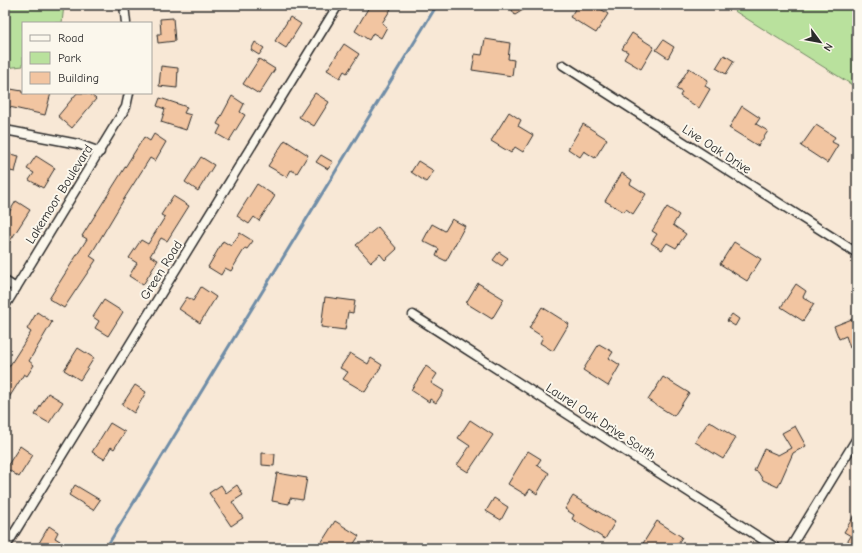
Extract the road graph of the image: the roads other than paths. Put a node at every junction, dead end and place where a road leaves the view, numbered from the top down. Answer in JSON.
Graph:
{"nodes":[{"id":1,"x":124,"y":5,"type":"edge"},
{"id":2,"x":338,"y":5,"type":"edge"},
{"id":3,"x":126,"y":22,"type":"edge"},
{"id":4,"x":563,"y":65,"type":"dead end"},
{"id":5,"x":129,"y":94,"type":"edge"},
{"id":6,"x":5,"y":130,"type":"edge"},
{"id":7,"x":100,"y":152,"type":"junction"},
{"id":8,"x":857,"y":254,"type":"edge"},
{"id":9,"x":5,"y":281,"type":"edge"},
{"id":10,"x":16,"y":288,"type":"junction"},
{"id":11,"x":5,"y":306,"type":"edge"},
{"id":12,"x":413,"y":315,"type":"dead end"},
{"id":13,"x":857,"y":438,"type":"edge"},
{"id":14,"x":5,"y":548,"type":"edge"},
{"id":15,"x":776,"y":548,"type":"edge"},
{"id":16,"x":790,"y":548,"type":"edge"}],
"edges":[{"from":1,"to":3,"type":"street"},
{"from":2,"to":14,"type":"street","name":"Green Road"},
{"from":4,"to":8,"type":"street","name":"Live Oak Drive"},
{"from":5,"to":7,"type":"street","name":"Lakemoor Boulevard"},
{"from":6,"to":7,"type":"street"},
{"from":7,"to":10,"type":"street","name":"Lakemoor Boulevard"},
{"from":9,"to":10,"type":"street"},
{"from":10,"to":11,"type":"street","name":"Lakemoor Boulevard"},
{"from":12,"to":15,"type":"street","name":"Laurel Oak Drive South"},
{"from":13,"to":16,"type":"street"}]}
